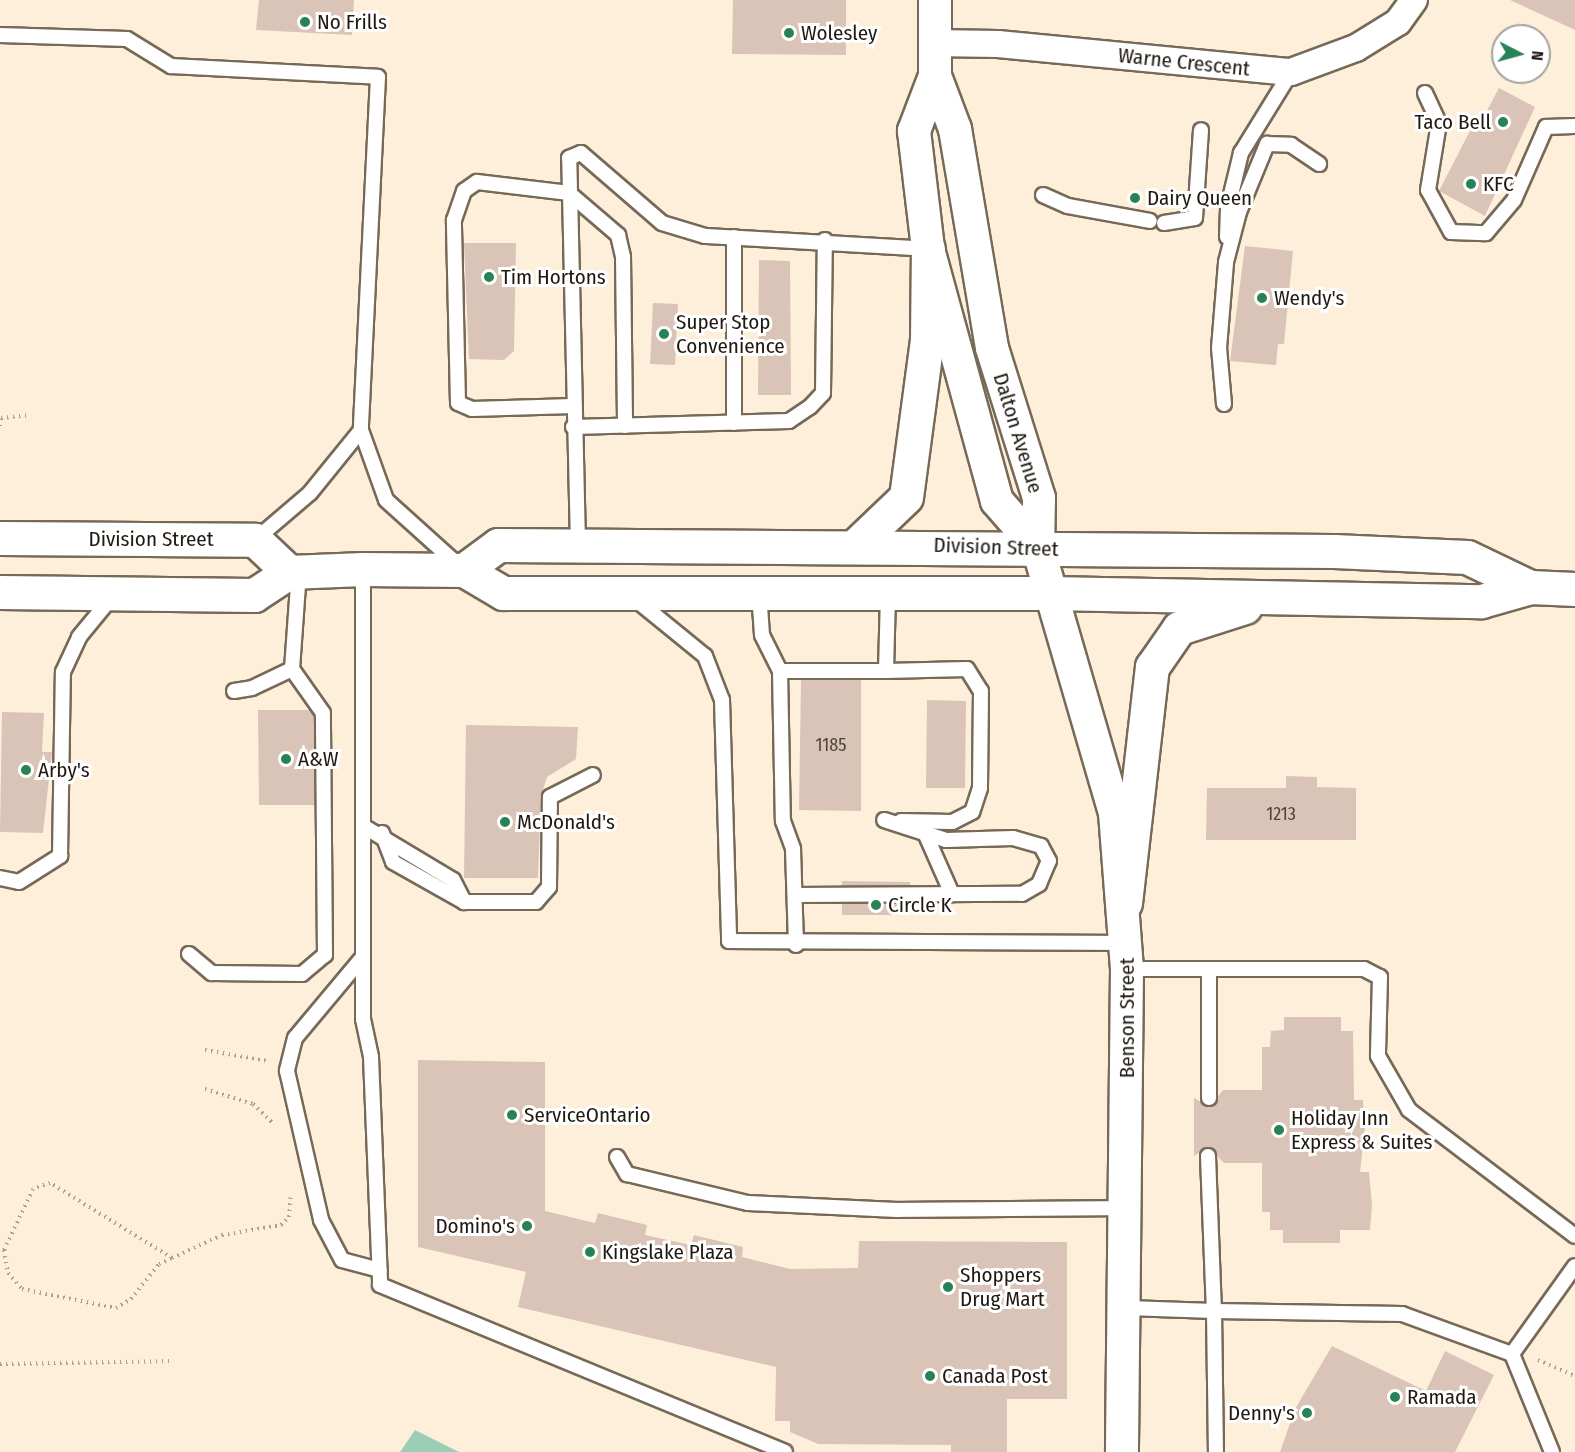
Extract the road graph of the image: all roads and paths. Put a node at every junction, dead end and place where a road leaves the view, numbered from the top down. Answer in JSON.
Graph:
{"nodes":[{"id":1,"x":935,"y":0,"type":"edge"},
{"id":2,"x":1414,"y":0,"type":"edge"},
{"id":3,"x":0,"y":35,"type":"edge"},
{"id":4,"x":932,"y":43,"type":"junction"},
{"id":5,"x":1291,"y":72,"type":"junction"},
{"id":6,"x":935,"y":76,"type":"junction"},
{"id":7,"x":1425,"y":93,"type":"dead end"},
{"id":8,"x":1574,"y":126,"type":"edge"},
{"id":9,"x":1200,"y":130,"type":"dead end"},
{"id":10,"x":1318,"y":164,"type":"dead end"},
{"id":11,"x":569,"y":193,"type":"junction"},
{"id":12,"x":1043,"y":195,"type":"dead end"},
{"id":13,"x":734,"y":237,"type":"junction"},
{"id":14,"x":825,"y":240,"type":"junction"},
{"id":15,"x":928,"y":249,"type":"junction"},
{"id":16,"x":1226,"y":262,"type":"junction"},
{"id":17,"x":1224,"y":404,"type":"dead end"},
{"id":18,"x":573,"y":406,"type":"junction"},
{"id":19,"x":29,"y":415,"type":"dead end"},
{"id":20,"x":734,"y":423,"type":"junction"},
{"id":21,"x":0,"y":426,"type":"edge"},
{"id":22,"x":625,"y":426,"type":"junction"},
{"id":23,"x":573,"y":427,"type":"junction"},
{"id":24,"x":361,"y":430,"type":"junction"},
{"id":25,"x":0,"y":538,"type":"edge"},
{"id":26,"x":255,"y":540,"type":"junction"},
{"id":27,"x":858,"y":543,"type":"junction"},
{"id":28,"x":578,"y":545,"type":"junction"},
{"id":29,"x":1038,"y":548,"type":"junction"},
{"id":30,"x":363,"y":569,"type":"junction"},
{"id":31,"x":464,"y":570,"type":"junction"},
{"id":32,"x":294,"y":572,"type":"junction"},
{"id":33,"x":1530,"y":587,"type":"junction"},
{"id":34,"x":1575,"y":589,"type":"edge"},
{"id":35,"x":0,"y":592,"type":"edge"},
{"id":36,"x":626,"y":592,"type":"junction"},
{"id":37,"x":759,"y":592,"type":"junction"},
{"id":38,"x":888,"y":592,"type":"junction"},
{"id":39,"x":1050,"y":593,"type":"junction"},
{"id":40,"x":115,"y":594,"type":"junction"},
{"id":41,"x":1313,"y":596,"type":"junction"},
{"id":42,"x":292,"y":669,"type":"junction"},
{"id":43,"x":780,"y":671,"type":"junction"},
{"id":44,"x":886,"y":671,"type":"junction"},
{"id":45,"x":234,"y":691,"type":"dead end"},
{"id":46,"x":593,"y":775,"type":"dead end"},
{"id":47,"x":363,"y":826,"type":"junction"},
{"id":48,"x":925,"y":833,"type":"junction"},
{"id":49,"x":0,"y":878,"type":"edge"},
{"id":50,"x":952,"y":894,"type":"junction"},
{"id":51,"x":795,"y":895,"type":"junction"},
{"id":52,"x":1125,"y":903,"type":"junction"},
{"id":53,"x":796,"y":945,"type":"junction"},
{"id":54,"x":189,"y":954,"type":"dead end"},
{"id":55,"x":1127,"y":956,"type":"junction"},
{"id":56,"x":362,"y":958,"type":"junction"},
{"id":57,"x":1209,"y":969,"type":"junction"},
{"id":58,"x":206,"y":1050,"type":"dead end"},
{"id":59,"x":287,"y":1065,"type":"junction"},
{"id":60,"x":205,"y":1089,"type":"dead end"},
{"id":61,"x":1209,"y":1098,"type":"dead end"},
{"id":62,"x":279,"y":1133,"type":"dead end"},
{"id":63,"x":1208,"y":1156,"type":"dead end"},
{"id":64,"x":617,"y":1157,"type":"dead end"},
{"id":65,"x":292,"y":1182,"type":"dead end"},
{"id":66,"x":1127,"y":1208,"type":"junction"},
{"id":67,"x":1575,"y":1236,"type":"edge"},
{"id":68,"x":172,"y":1258,"type":"junction"},
{"id":69,"x":1575,"y":1266,"type":"edge"},
{"id":70,"x":380,"y":1270,"type":"junction"},
{"id":71,"x":1127,"y":1308,"type":"junction"},
{"id":72,"x":1214,"y":1311,"type":"junction"},
{"id":73,"x":1512,"y":1354,"type":"junction"},
{"id":74,"x":171,"y":1361,"type":"dead end"},
{"id":75,"x":0,"y":1364,"type":"edge"},
{"id":76,"x":1575,"y":1376,"type":"edge"},
{"id":77,"x":785,"y":1452,"type":"edge"},
{"id":78,"x":1122,"y":1452,"type":"edge"},
{"id":79,"x":1216,"y":1452,"type":"edge"},
{"id":80,"x":1552,"y":1452,"type":"edge"}],
"edges":[{"from":1,"to":4,"type":"street","name":"Dalton Avenue"},
{"from":2,"to":5,"type":"street","name":"Warne Crescent"},
{"from":3,"to":24,"type":"lane"},
{"from":4,"to":5,"type":"street","name":"Warne Crescent"},
{"from":4,"to":6,"type":"street","name":"Dalton Avenue"},
{"from":5,"to":16,"type":"lane"},
{"from":6,"to":15,"type":"street","name":"Dalton Avenue"},
{"from":6,"to":29,"type":"street","name":"Dalton Avenue"},
{"from":7,"to":8,"type":"lane"},
{"from":9,"to":12,"type":"lane"},
{"from":10,"to":16,"type":"lane"},
{"from":11,"to":13,"type":"lane"},
{"from":11,"to":18,"type":"lane"},
{"from":11,"to":18,"type":"lane"},
{"from":11,"to":22,"type":"lane"},
{"from":13,"to":14,"type":"lane"},
{"from":13,"to":20,"type":"lane"},
{"from":14,"to":15,"type":"lane"},
{"from":14,"to":20,"type":"lane"},
{"from":15,"to":27,"type":"main road"},
{"from":15,"to":29,"type":"street","name":"Dalton Avenue"},
{"from":16,"to":17,"type":"lane"},
{"from":18,"to":23,"type":"lane"},
{"from":19,"to":21,"type":"path"},
{"from":20,"to":22,"type":"lane"},
{"from":22,"to":23,"type":"lane"},
{"from":23,"to":28,"type":"lane"},
{"from":24,"to":26,"type":"lane"},
{"from":24,"to":31,"type":"lane"},
{"from":25,"to":26,"type":"main road","name":"Division Street"},
{"from":26,"to":32,"type":"main road"},
{"from":27,"to":28,"type":"main road","name":"Division Street"},
{"from":27,"to":29,"type":"main road","name":"Division Street"},
{"from":28,"to":31,"type":"main road","name":"Division Street"},
{"from":29,"to":33,"type":"main road","name":"Division Street"},
{"from":29,"to":39,"type":"street","name":"Benson Street"},
{"from":30,"to":31,"type":"main road","name":"Division Street"},
{"from":30,"to":32,"type":"main road","name":"Division Street"},
{"from":30,"to":47,"type":"lane"},
{"from":31,"to":36,"type":"main road","name":"Division Street"},
{"from":32,"to":40,"type":"main road"},
{"from":32,"to":42,"type":"lane"},
{"from":33,"to":34,"type":"main road","name":"Division Street"},
{"from":33,"to":41,"type":"main road","name":"Division Street"},
{"from":35,"to":40,"type":"main road"},
{"from":36,"to":37,"type":"main road","name":"Division Street"},
{"from":36,"to":53,"type":"lane"},
{"from":37,"to":38,"type":"main road","name":"Division Street"},
{"from":37,"to":43,"type":"lane"},
{"from":38,"to":39,"type":"main road","name":"Division Street"},
{"from":38,"to":44,"type":"lane"},
{"from":39,"to":41,"type":"main road","name":"Division Street"},
{"from":39,"to":52,"type":"street","name":"Benson Street"},
{"from":40,"to":49,"type":"lane"},
{"from":41,"to":52,"type":"main road"},
{"from":42,"to":45,"type":"lane"},
{"from":42,"to":54,"type":"lane"},
{"from":43,"to":44,"type":"lane"},
{"from":43,"to":51,"type":"lane"},
{"from":44,"to":48,"type":"lane"},
{"from":46,"to":47,"type":"lane"},
{"from":47,"to":56,"type":"lane"},
{"from":48,"to":50,"type":"lane"},
{"from":48,"to":50,"type":"lane"},
{"from":50,"to":51,"type":"lane"},
{"from":51,"to":53,"type":"lane"},
{"from":52,"to":55,"type":"street","name":"Benson Street"},
{"from":53,"to":55,"type":"lane"},
{"from":55,"to":57,"type":"lane"},
{"from":55,"to":66,"type":"street","name":"Benson Street"},
{"from":56,"to":59,"type":"lane"},
{"from":56,"to":70,"type":"lane"},
{"from":57,"to":61,"type":"lane"},
{"from":57,"to":67,"type":"lane"},
{"from":58,"to":59,"type":"path"},
{"from":59,"to":70,"type":"lane"},
{"from":60,"to":62,"type":"path"},
{"from":63,"to":72,"type":"lane"},
{"from":64,"to":66,"type":"lane"},
{"from":65,"to":68,"type":"path"},
{"from":66,"to":71,"type":"street","name":"Benson Street"},
{"from":68,"to":68,"type":"path"},
{"from":69,"to":73,"type":"lane"},
{"from":70,"to":77,"type":"lane"},
{"from":71,"to":72,"type":"lane"},
{"from":71,"to":78,"type":"street","name":"Benson Street"},
{"from":72,"to":73,"type":"lane"},
{"from":72,"to":79,"type":"lane"},
{"from":73,"to":76,"type":"path"},
{"from":73,"to":80,"type":"lane"},
{"from":74,"to":75,"type":"path"}]}
